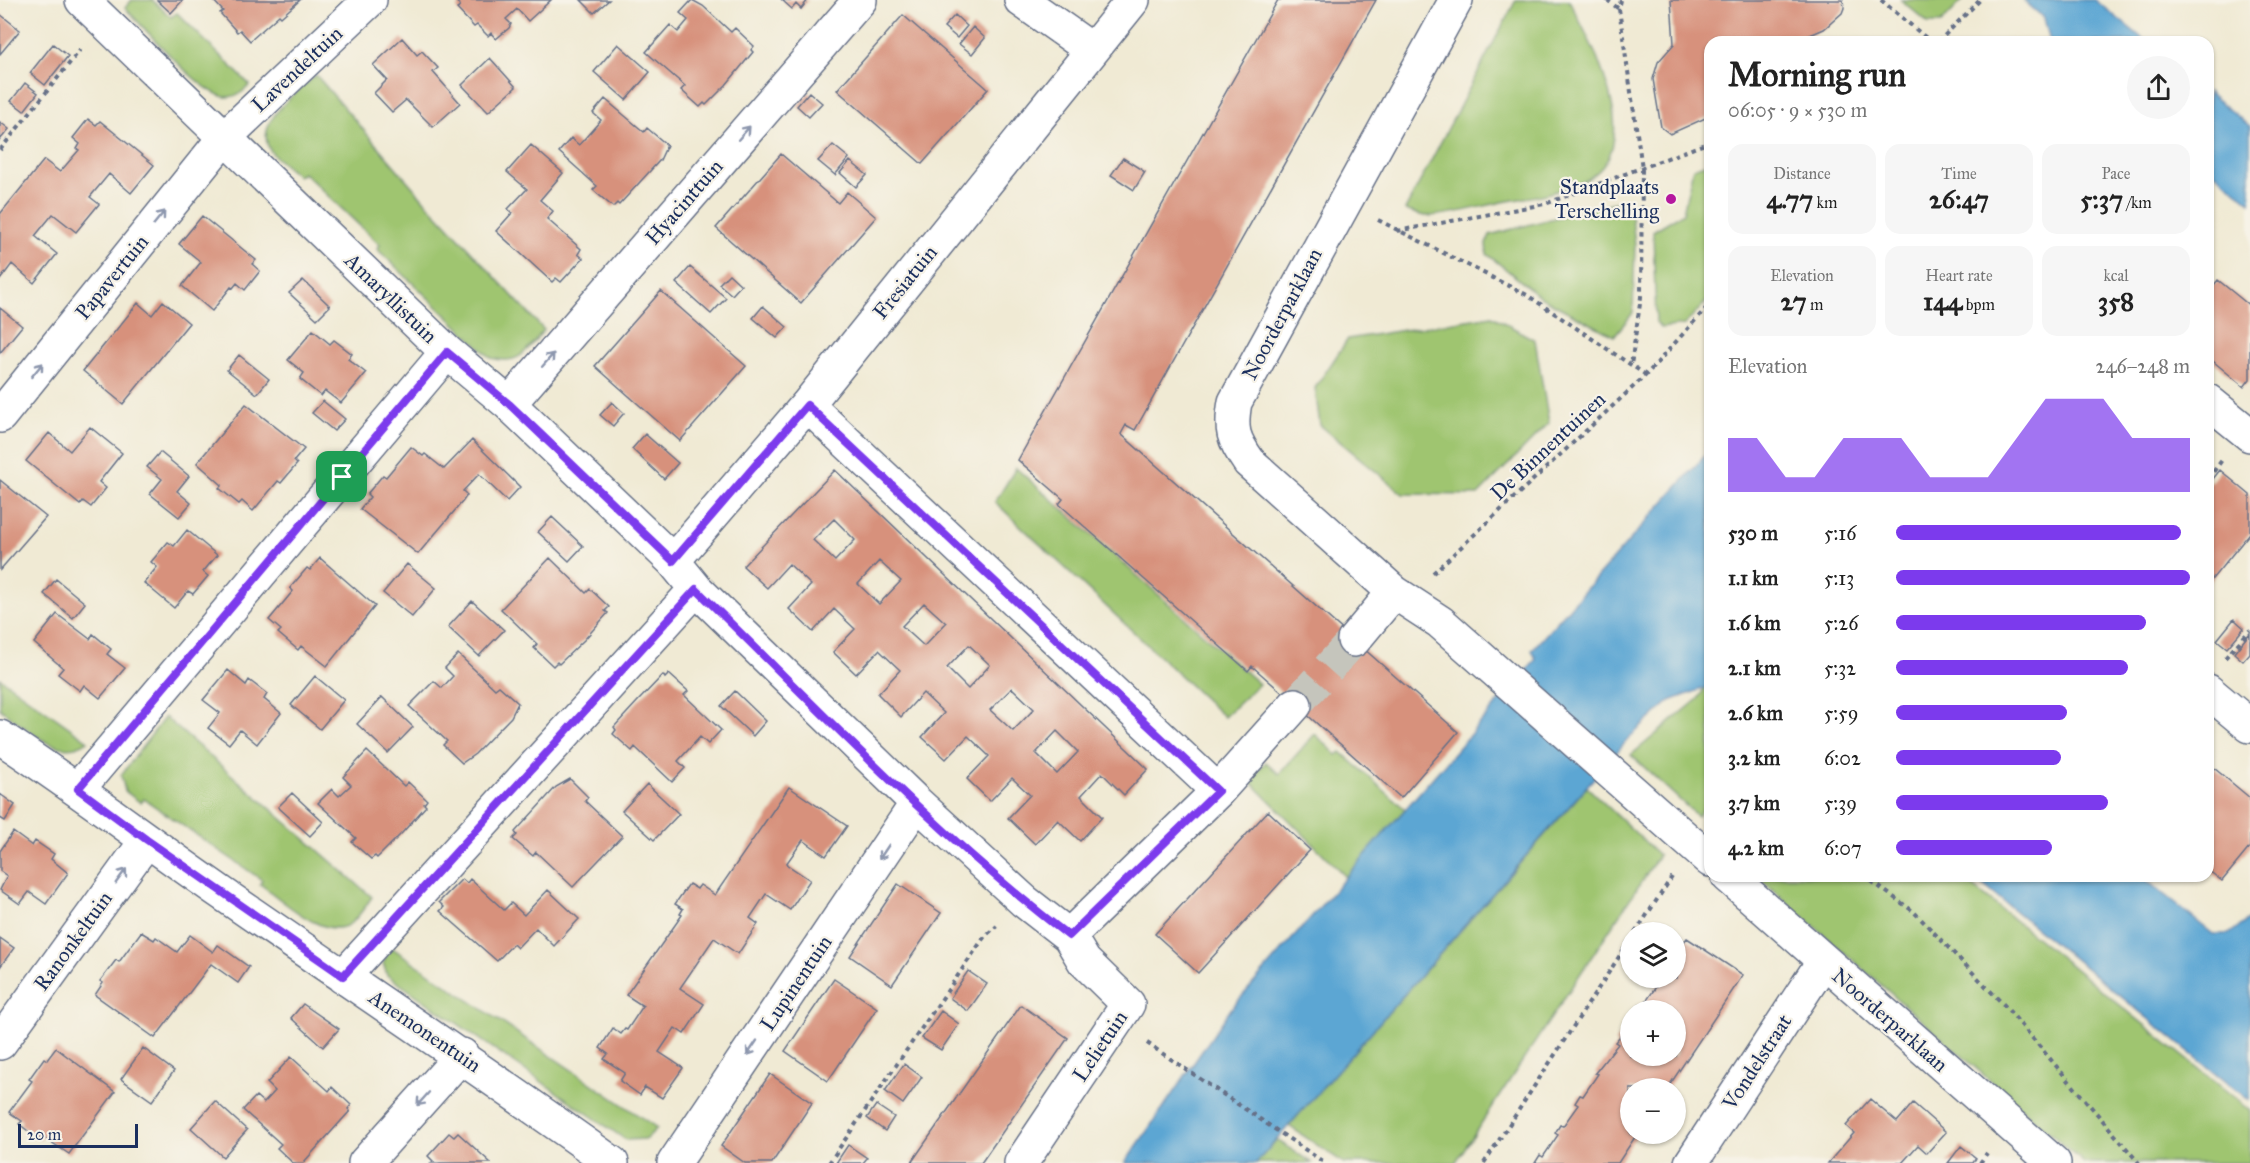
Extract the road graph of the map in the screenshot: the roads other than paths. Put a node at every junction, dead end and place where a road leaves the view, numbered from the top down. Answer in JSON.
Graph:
{"nodes":[{"id":1,"x":370,"y":0,"type":"edge"},
{"id":2,"x":860,"y":0,"type":"edge"},
{"id":3,"x":1021,"y":0,"type":"edge"},
{"id":4,"x":1133,"y":0,"type":"edge"},
{"id":5,"x":1456,"y":0,"type":"edge"},
{"id":6,"x":93,"y":10,"type":"edge"},
{"id":7,"x":1092,"y":50,"type":"junction"},
{"id":8,"x":224,"y":138,"type":"junction"},
{"id":9,"x":447,"y":352,"type":"junction"},
{"id":10,"x":509,"y":404,"type":"junction"},
{"id":11,"x":807,"y":405,"type":"junction"},
{"id":12,"x":2214,"y":406,"type":"edge"},
{"id":13,"x":0,"y":416,"type":"edge"},
{"id":14,"x":2250,"y":435,"type":"edge"},
{"id":15,"x":673,"y":561,"type":"junction"},
{"id":16,"x":696,"y":589,"type":"junction"},
{"id":17,"x":1394,"y":592,"type":"junction"},
{"id":18,"x":1354,"y":640,"type":"tunnel mouth"},
{"id":19,"x":2215,"y":676,"type":"edge"},
{"id":20,"x":1295,"y":705,"type":"tunnel mouth"},
{"id":21,"x":2250,"y":726,"type":"edge"},
{"id":22,"x":0,"y":737,"type":"edge"},
{"id":23,"x":78,"y":789,"type":"junction"},
{"id":24,"x":1218,"y":791,"type":"junction"},
{"id":25,"x":917,"y":803,"type":"junction"},
{"id":26,"x":147,"y":840,"type":"junction"},
{"id":27,"x":1704,"y":855,"type":"edge"},
{"id":28,"x":1735,"y":882,"type":"edge"},
{"id":29,"x":1069,"y":936,"type":"junction"},
{"id":30,"x":1822,"y":962,"type":"junction"},
{"id":31,"x":343,"y":976,"type":"junction"},
{"id":32,"x":0,"y":1043,"type":"edge"},
{"id":33,"x":462,"y":1055,"type":"junction"},
{"id":34,"x":365,"y":1163,"type":"edge"},
{"id":35,"x":612,"y":1163,"type":"edge"},
{"id":36,"x":674,"y":1163,"type":"edge"},
{"id":37,"x":1021,"y":1163,"type":"edge"},
{"id":38,"x":1692,"y":1163,"type":"edge"},
{"id":39,"x":2054,"y":1163,"type":"edge"}],
"edges":[{"from":1,"to":8,"type":"street","name":"Lavendeltuin"},
{"from":10,"to":2,"type":"street","name":"Hyacinttuin","one_way":true},
{"from":3,"to":7,"type":"street"},
{"from":4,"to":7,"type":"street","name":"Fresiatuin"},
{"from":5,"to":17,"type":"street","name":"Noorderparklaan"},
{"from":6,"to":8,"type":"street","name":"Amaryllistuin"},
{"from":7,"to":11,"type":"street","name":"Fresiatuin"},
{"from":8,"to":9,"type":"street","name":"Amaryllistuin"},
{"from":13,"to":8,"type":"street","name":"Papavertuin","one_way":true},
{"from":9,"to":10,"type":"street","name":"Amaryllistuin"},
{"from":9,"to":23,"type":"street"},
{"from":10,"to":15,"type":"street","name":"Amaryllistuin"},
{"from":11,"to":15,"type":"street","name":"Fresiatuin"},
{"from":11,"to":24,"type":"street"},
{"from":12,"to":14,"type":"street"},
{"from":15,"to":16,"type":"street","name":"Amaryllistuin"},
{"from":16,"to":25,"type":"street","name":"Amaryllistuin"},
{"from":16,"to":31,"type":"street"},
{"from":17,"to":18,"type":"street"},
{"from":17,"to":27,"type":"street","name":"Noorderparklaan"},
{"from":19,"to":21,"type":"street"},
{"from":20,"to":24,"type":"street"},
{"from":22,"to":23,"type":"street","name":"Anemonentuin"},
{"from":23,"to":26,"type":"street","name":"Anemonentuin"},
{"from":24,"to":29,"type":"street"},
{"from":25,"to":29,"type":"street","name":"Amaryllistuin"},
{"from":25,"to":36,"type":"street","name":"Lupinentuin","one_way":true},
{"from":26,"to":31,"type":"street","name":"Anemonentuin"},
{"from":32,"to":26,"type":"street","name":"Ranonkeltuin","one_way":true},
{"from":28,"to":30,"type":"street","name":"Noorderparklaan"},
{"from":29,"to":37,"type":"street","name":"Lelietuin"},
{"from":30,"to":38,"type":"street","name":"Vondelstraat"},
{"from":30,"to":39,"type":"street","name":"Noorderparklaan"},
{"from":31,"to":33,"type":"street","name":"Anemonentuin"},
{"from":33,"to":34,"type":"street","one_way":true},
{"from":33,"to":35,"type":"street","name":"Anemonentuin"}]}
